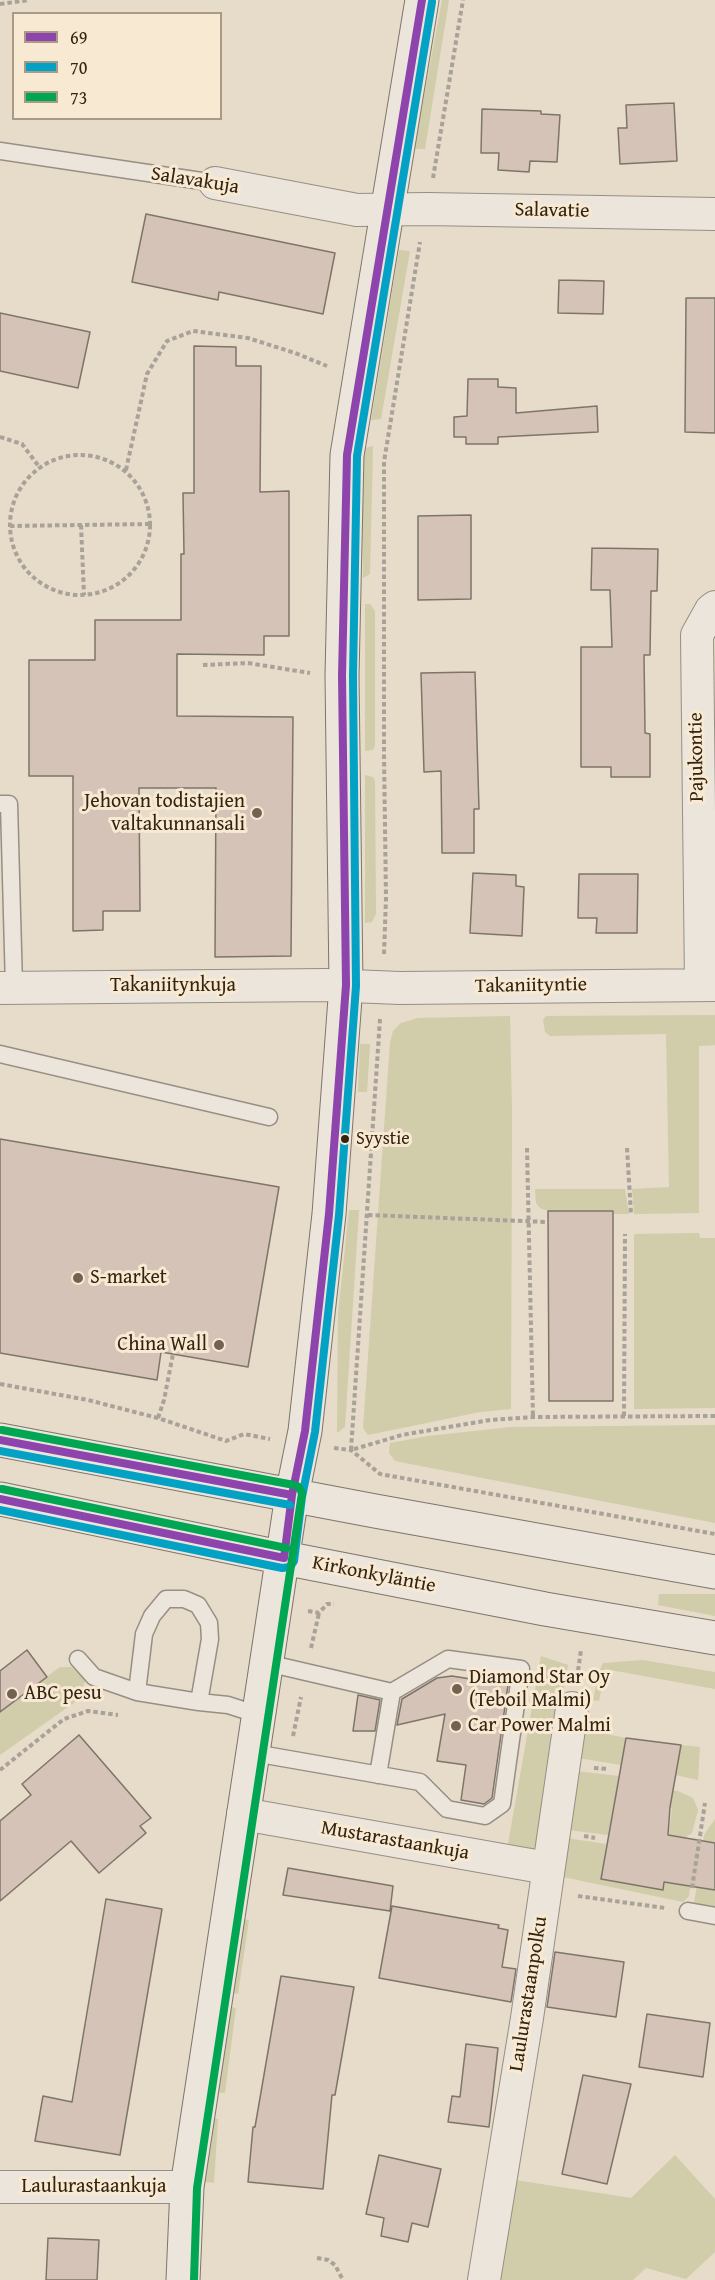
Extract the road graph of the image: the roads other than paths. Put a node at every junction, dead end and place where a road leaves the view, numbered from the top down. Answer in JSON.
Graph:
{"nodes":[{"id":1,"x":422,"y":0,"type":"edge"},
{"id":2,"x":0,"y":151,"type":"edge"},
{"id":3,"x":216,"y":183,"type":"joint"},
{"id":4,"x":389,"y":209,"type":"junction"},
{"id":5,"x":715,"y":214,"type":"edge"},
{"id":6,"x":715,"y":608,"type":"edge"},
{"id":7,"x":0,"y":804,"type":"edge"},
{"id":8,"x":346,"y":985,"type":"junction"},
{"id":9,"x":708,"y":985,"type":"edge"},
{"id":10,"x":7,"y":988,"type":"edge"},
{"id":11,"x":0,"y":1054,"type":"edge"},
{"id":12,"x":269,"y":1117,"type":"dead end"},
{"id":13,"x":0,"y":1440,"type":"edge"},
{"id":14,"x":292,"y":1495,"type":"junction"},
{"id":15,"x":0,"y":1499,"type":"edge"},
{"id":16,"x":284,"y":1558,"type":"junction"},
{"id":17,"x":715,"y":1572,"type":"edge"},
{"id":18,"x":715,"y":1638,"type":"edge"},
{"id":19,"x":78,"y":1659,"type":"dead end"},
{"id":20,"x":267,"y":1663,"type":"junction"},
{"id":21,"x":137,"y":1692,"type":"junction"},
{"id":22,"x":392,"y":1692,"type":"junction"},
{"id":23,"x":199,"y":1702,"type":"junction"},
{"id":24,"x":572,"y":1708,"type":"dead end"},
{"id":25,"x":259,"y":1715,"type":"junction"},
{"id":26,"x":254,"y":1753,"type":"junction"},
{"id":27,"x":378,"y":1775,"type":"junction"},
{"id":28,"x":243,"y":1814,"type":"junction"},
{"id":29,"x":546,"y":1879,"type":"junction"},
{"id":30,"x":688,"y":1911,"type":"road end"},
{"id":31,"x":715,"y":1916,"type":"edge"},
{"id":32,"x":0,"y":2187,"type":"edge"},
{"id":33,"x":187,"y":2187,"type":"junction"},
{"id":34,"x":183,"y":2280,"type":"edge"},
{"id":35,"x":484,"y":2280,"type":"edge"}],
"edges":[{"from":1,"to":4,"type":"street"},
{"from":2,"to":3,"type":"lane","name":"Salavakuja"},
{"from":3,"to":4,"type":"street","name":"Salavakuja"},
{"from":4,"to":5,"type":"street","name":"Salavatie"},
{"from":4,"to":8,"type":"street"},
{"from":6,"to":9,"type":"street","name":"Pajukontie"},
{"from":7,"to":10,"type":"lane"},
{"from":8,"to":9,"type":"street","name":"Takaniityntie"},
{"from":8,"to":10,"type":"street","name":"Takaniitynkuja"},
{"from":8,"to":14,"type":"street"},
{"from":11,"to":12,"type":"lane"},
{"from":13,"to":14,"type":"street"},
{"from":14,"to":16,"type":"street"},
{"from":14,"to":17,"type":"street"},
{"from":15,"to":16,"type":"street","name":"Kirkonkyläntie"},
{"from":16,"to":18,"type":"street","name":"Kirkonkyläntie"},
{"from":16,"to":20,"type":"street"},
{"from":19,"to":21,"type":"lane"},
{"from":20,"to":22,"type":"lane"},
{"from":20,"to":25,"type":"street"},
{"from":21,"to":23,"type":"lane"},
{"from":21,"to":23,"type":"lane"},
{"from":22,"to":27,"type":"lane"},
{"from":22,"to":27,"type":"lane"},
{"from":23,"to":25,"type":"lane"},
{"from":24,"to":29,"type":"street","name":"Laulurastaanpolku"},
{"from":25,"to":26,"type":"street"},
{"from":26,"to":27,"type":"lane"},
{"from":26,"to":28,"type":"street"},
{"from":28,"to":29,"type":"street","name":"Mustarastaankuja"},
{"from":28,"to":33,"type":"street"},
{"from":29,"to":35,"type":"street","name":"Laulurastaanpolku"},
{"from":30,"to":31,"type":"lane"},
{"from":32,"to":33,"type":"street","name":"Laulurastaankuja"},
{"from":33,"to":34,"type":"street"}]}
